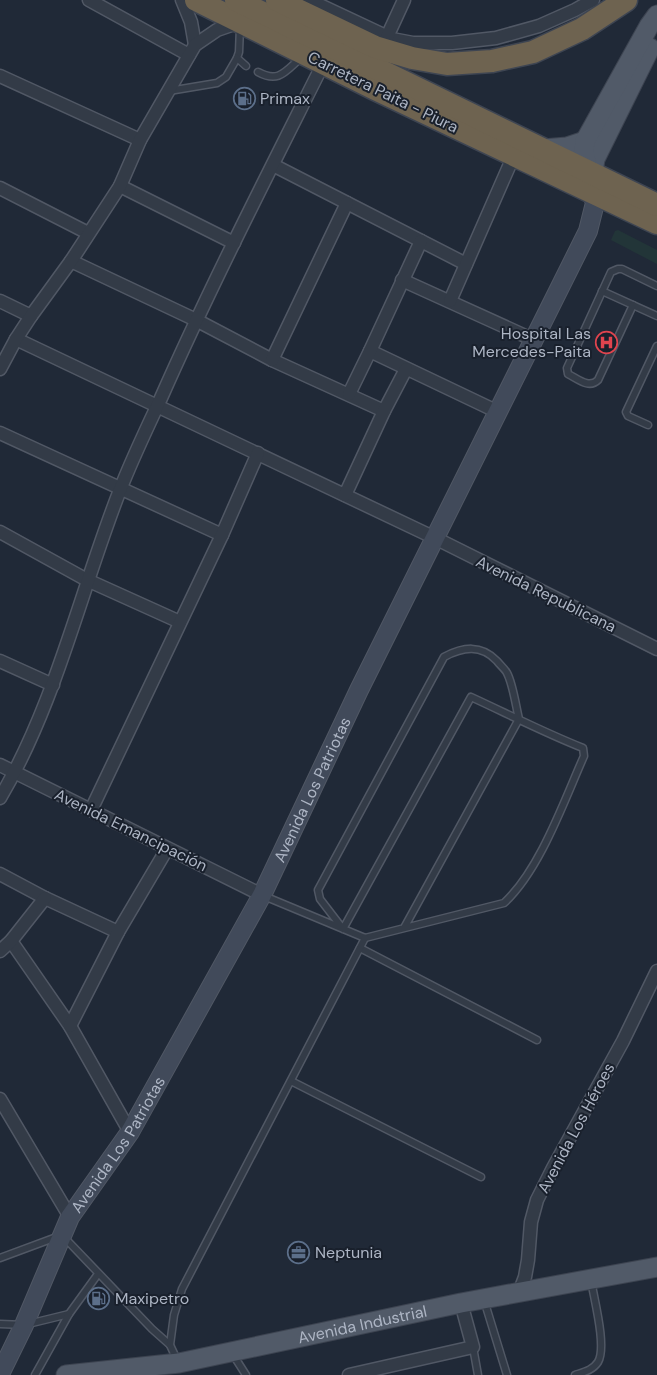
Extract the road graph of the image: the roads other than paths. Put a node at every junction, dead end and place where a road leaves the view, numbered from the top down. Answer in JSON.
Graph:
{"nodes":[{"id":1,"x":89,"y":0,"type":"edge"},
{"id":2,"x":182,"y":0,"type":"edge"},
{"id":3,"x":196,"y":0,"type":"edge"},
{"id":4,"x":277,"y":0,"type":"edge"},
{"id":5,"x":309,"y":0,"type":"edge"},
{"id":6,"x":404,"y":0,"type":"edge"},
{"id":7,"x":594,"y":0,"type":"edge"},
{"id":8,"x":626,"y":0,"type":"edge"},
{"id":9,"x":238,"y":11,"type":"edge"},
{"id":10,"x":657,"y":15,"type":"edge"},
{"id":11,"x":657,"y":34,"type":"edge"},
{"id":12,"x":387,"y":37,"type":"junction"},
{"id":13,"x":192,"y":50,"type":"junction"},
{"id":14,"x":237,"y":58,"type":"junction"},
{"id":15,"x":314,"y":59,"type":"junction"},
{"id":16,"x":246,"y":66,"type":"dead end"},
{"id":17,"x":258,"y":72,"type":"dead end"},
{"id":18,"x":0,"y":76,"type":"edge"},
{"id":19,"x":168,"y":92,"type":"junction"},
{"id":20,"x":140,"y":140,"type":"junction"},
{"id":21,"x":584,"y":141,"type":"junction"},
{"id":22,"x":543,"y":149,"type":"junction"},
{"id":23,"x":514,"y":155,"type":"junction"},
{"id":24,"x":273,"y":165,"type":"junction"},
{"id":25,"x":586,"y":180,"type":"junction"},
{"id":26,"x":120,"y":186,"type":"junction"},
{"id":27,"x":0,"y":188,"type":"edge"},
{"id":28,"x":347,"y":203,"type":"junction"},
{"id":29,"x":657,"y":205,"type":"edge"},
{"id":30,"x":657,"y":223,"type":"edge"},
{"id":31,"x":88,"y":233,"type":"junction"},
{"id":32,"x":657,"y":234,"type":"edge"},
{"id":33,"x":421,"y":241,"type":"junction"},
{"id":34,"x":234,"y":243,"type":"junction"},
{"id":35,"x":71,"y":261,"type":"junction"},
{"id":36,"x":466,"y":264,"type":"junction"},
{"id":37,"x":402,"y":280,"type":"junction"},
{"id":38,"x":657,"y":286,"type":"edge"},
{"id":39,"x":602,"y":291,"type":"junction"},
{"id":40,"x":0,"y":301,"type":"edge"},
{"id":41,"x":450,"y":301,"type":"junction"},
{"id":42,"x":633,"y":305,"type":"junction"},
{"id":43,"x":30,"y":316,"type":"junction"},
{"id":44,"x":657,"y":316,"type":"edge"},
{"id":45,"x":196,"y":320,"type":"junction"},
{"id":46,"x":16,"y":339,"type":"junction"},
{"id":47,"x":534,"y":340,"type":"junction"},
{"id":48,"x":657,"y":346,"type":"edge"},
{"id":49,"x":370,"y":351,"type":"junction"},
{"id":50,"x":272,"y":360,"type":"junction"},
{"id":51,"x":0,"y":369,"type":"edge"},
{"id":52,"x":406,"y":369,"type":"junction"},
{"id":53,"x":349,"y":394,"type":"junction"},
{"id":54,"x":157,"y":407,"type":"junction"},
{"id":55,"x":384,"y":411,"type":"junction"},
{"id":56,"x":498,"y":412,"type":"junction"},
{"id":57,"x":648,"y":425,"type":"dead end"},
{"id":58,"x":0,"y":433,"type":"edge"},
{"id":59,"x":258,"y":453,"type":"junction"},
{"id":60,"x":120,"y":488,"type":"junction"},
{"id":61,"x":345,"y":495,"type":"junction"},
{"id":62,"x":0,"y":532,"type":"edge"},
{"id":63,"x":222,"y":535,"type":"junction"},
{"id":64,"x":435,"y":538,"type":"junction"},
{"id":65,"x":87,"y":580,"type":"junction"},
{"id":66,"x":180,"y":622,"type":"junction"},
{"id":67,"x":657,"y":649,"type":"edge"},
{"id":68,"x":0,"y":661,"type":"edge"},
{"id":69,"x":53,"y":684,"type":"junction"},
{"id":70,"x":519,"y":719,"type":"junction"},
{"id":71,"x":0,"y":765,"type":"edge"},
{"id":72,"x":15,"y":772,"type":"junction"},
{"id":73,"x":0,"y":798,"type":"edge"},
{"id":74,"x":91,"y":810,"type":"junction"},
{"id":75,"x":167,"y":849,"type":"junction"},
{"id":76,"x":0,"y":874,"type":"edge"},
{"id":77,"x":262,"y":895,"type":"junction"},
{"id":78,"x":45,"y":898,"type":"junction"},
{"id":79,"x":343,"y":928,"type":"junction"},
{"id":80,"x":404,"y":928,"type":"junction"},
{"id":81,"x":118,"y":932,"type":"junction"},
{"id":82,"x":365,"y":938,"type":"junction"},
{"id":83,"x":11,"y":941,"type":"junction"},
{"id":84,"x":360,"y":948,"type":"junction"},
{"id":85,"x":0,"y":951,"type":"edge"},
{"id":86,"x":657,"y":971,"type":"edge"},
{"id":87,"x":70,"y":1026,"type":"junction"},
{"id":88,"x":537,"y":1040,"type":"dead end"},
{"id":89,"x":291,"y":1080,"type":"junction"},
{"id":90,"x":0,"y":1099,"type":"edge"},
{"id":91,"x":130,"y":1132,"type":"junction"},
{"id":92,"x":481,"y":1177,"type":"dead end"},
{"id":93,"x":70,"y":1217,"type":"junction"},
{"id":94,"x":62,"y":1236,"type":"junction"},
{"id":95,"x":0,"y":1258,"type":"edge"},
{"id":96,"x":657,"y":1267,"type":"edge"},
{"id":97,"x":98,"y":1274,"type":"junction"},
{"id":98,"x":590,"y":1279,"type":"junction"},
{"id":99,"x":519,"y":1293,"type":"junction"},
{"id":100,"x":484,"y":1299,"type":"junction"},
{"id":101,"x":461,"y":1303,"type":"junction"},
{"id":102,"x":69,"y":1314,"type":"junction"},
{"id":103,"x":0,"y":1324,"type":"edge"},
{"id":104,"x":24,"y":1325,"type":"junction"},
{"id":105,"x":170,"y":1345,"type":"junction"},
{"id":106,"x":473,"y":1347,"type":"junction"},
{"id":107,"x":231,"y":1352,"type":"junction"},
{"id":108,"x":179,"y":1363,"type":"junction"},
{"id":109,"x":0,"y":1374,"type":"edge"},
{"id":110,"x":35,"y":1375,"type":"edge"},
{"id":111,"x":66,"y":1375,"type":"edge"},
{"id":112,"x":246,"y":1375,"type":"edge"},
{"id":113,"x":349,"y":1375,"type":"edge"},
{"id":114,"x":478,"y":1375,"type":"edge"},
{"id":115,"x":507,"y":1375,"type":"edge"},
{"id":116,"x":575,"y":1375,"type":"edge"}],
"edges":[{"from":1,"to":13,"type":"street"},
{"from":2,"to":13,"type":"street"},
{"from":3,"to":9,"type":"highway","name":"Carretera Paita - Piura"},
{"from":4,"to":8,"type":"highway"},
{"from":5,"to":12,"type":"street"},
{"from":6,"to":12,"type":"street"},
{"from":7,"to":12,"type":"street"},
{"from":9,"to":13,"type":"street"},
{"from":9,"to":14,"type":"lane"},
{"from":9,"to":15,"type":"highway","name":"Carretera Paita - Piura"},
{"from":9,"to":22,"type":"highway","name":"Carretera Paita - Piura"},
{"from":10,"to":21,"type":"main road"},
{"from":11,"to":25,"type":"main road"},
{"from":13,"to":19,"type":"street"},
{"from":14,"to":16,"type":"lane"},
{"from":14,"to":19,"type":"lane"},
{"from":15,"to":17,"type":"lane"},
{"from":15,"to":23,"type":"highway","name":"Carretera Paita - Piura"},
{"from":15,"to":24,"type":"street"},
{"from":18,"to":20,"type":"street"},
{"from":19,"to":20,"type":"street"},
{"from":20,"to":26,"type":"street"},
{"from":21,"to":22,"type":"main road"},
{"from":21,"to":25,"type":"main road"},
{"from":22,"to":25,"type":"highway","name":"Carretera Paita - Piura"},
{"from":23,"to":25,"type":"highway","name":"Carretera Paita - Piura"},
{"from":23,"to":25,"type":"street"},
{"from":23,"to":36,"type":"street"},
{"from":24,"to":28,"type":"street"},
{"from":24,"to":34,"type":"street"},
{"from":25,"to":29,"type":"highway"},
{"from":25,"to":30,"type":"highway"},
{"from":25,"to":32,"type":"street"},
{"from":25,"to":47,"type":"street","name":"Avenida Los Patriotas"},
{"from":26,"to":31,"type":"street"},
{"from":26,"to":34,"type":"street"},
{"from":27,"to":31,"type":"street"},
{"from":28,"to":33,"type":"street"},
{"from":28,"to":50,"type":"street"},
{"from":31,"to":35,"type":"street"},
{"from":33,"to":36,"type":"street"},
{"from":33,"to":37,"type":"street"},
{"from":34,"to":45,"type":"street"},
{"from":35,"to":43,"type":"street"},
{"from":35,"to":45,"type":"street"},
{"from":36,"to":41,"type":"street"},
{"from":37,"to":41,"type":"street"},
{"from":37,"to":49,"type":"street"},
{"from":38,"to":39,"type":"lane"},
{"from":39,"to":42,"type":"lane"},
{"from":39,"to":42,"type":"lane"},
{"from":40,"to":43,"type":"street"},
{"from":41,"to":47,"type":"street"},
{"from":42,"to":44,"type":"lane"},
{"from":43,"to":46,"type":"street"},
{"from":45,"to":50,"type":"street"},
{"from":45,"to":54,"type":"street"},
{"from":46,"to":51,"type":"street"},
{"from":46,"to":54,"type":"street","name":"Avenida Republicana"},
{"from":47,"to":56,"type":"street","name":"Avenida Los Patriotas"},
{"from":48,"to":57,"type":"lane"},
{"from":49,"to":52,"type":"street"},
{"from":49,"to":53,"type":"street"},
{"from":50,"to":53,"type":"street"},
{"from":52,"to":55,"type":"street"},
{"from":52,"to":56,"type":"street"},
{"from":53,"to":55,"type":"street"},
{"from":54,"to":59,"type":"street","name":"Avenida Republicana"},
{"from":54,"to":60,"type":"street"},
{"from":55,"to":61,"type":"street"},
{"from":56,"to":64,"type":"street","name":"Avenida Los Patriotas"},
{"from":58,"to":60,"type":"street"},
{"from":59,"to":61,"type":"street","name":"Avenida Republicana"},
{"from":59,"to":63,"type":"street"},
{"from":60,"to":63,"type":"street"},
{"from":60,"to":65,"type":"street"},
{"from":61,"to":64,"type":"street","name":"Avenida Republicana"},
{"from":62,"to":65,"type":"street"},
{"from":63,"to":66,"type":"street"},
{"from":64,"to":67,"type":"street","name":"Avenida Republicana"},
{"from":64,"to":77,"type":"street","name":"Avenida Los Patriotas"},
{"from":65,"to":66,"type":"street"},
{"from":65,"to":69,"type":"street"},
{"from":66,"to":74,"type":"street"},
{"from":68,"to":69,"type":"street"},
{"from":69,"to":72,"type":"street"},
{"from":70,"to":79,"type":"lane"},
{"from":70,"to":79,"type":"lane"},
{"from":70,"to":80,"type":"lane"},
{"from":70,"to":80,"type":"lane"},
{"from":71,"to":72,"type":"street","name":"Avenida Emancipación"},
{"from":72,"to":73,"type":"street"},
{"from":72,"to":74,"type":"street","name":"Avenida Emancipación"},
{"from":74,"to":75,"type":"street","name":"Avenida Emancipación"},
{"from":75,"to":77,"type":"street","name":"Avenida Emancipación"},
{"from":75,"to":81,"type":"street"},
{"from":76,"to":78,"type":"street"},
{"from":77,"to":79,"type":"lane"},
{"from":77,"to":91,"type":"street","name":"Avenida Los Patriotas"},
{"from":78,"to":81,"type":"street"},
{"from":78,"to":83,"type":"street"},
{"from":79,"to":82,"type":"lane"},
{"from":80,"to":82,"type":"lane"},
{"from":81,"to":87,"type":"street"},
{"from":82,"to":84,"type":"lane"},
{"from":83,"to":85,"type":"street"},
{"from":83,"to":87,"type":"street"},
{"from":84,"to":88,"type":"lane"},
{"from":84,"to":89,"type":"lane"},
{"from":86,"to":99,"type":"street","name":"Avenida Los Héroes"},
{"from":87,"to":91,"type":"street"},
{"from":89,"to":92,"type":"lane"},
{"from":89,"to":105,"type":"lane"},
{"from":90,"to":93,"type":"street"},
{"from":91,"to":93,"type":"street","name":"Avenida Los Patriotas"},
{"from":93,"to":94,"type":"street","name":"Avenida Los Patriotas"},
{"from":94,"to":95,"type":"lane"},
{"from":94,"to":97,"type":"lane"},
{"from":94,"to":104,"type":"street","name":"Avenida Los Patriotas"},
{"from":96,"to":98,"type":"main road","name":"Avenida Industrial"},
{"from":97,"to":102,"type":"lane"},
{"from":97,"to":105,"type":"lane"},
{"from":98,"to":99,"type":"main road","name":"Avenida Industrial"},
{"from":98,"to":116,"type":"lane"},
{"from":99,"to":100,"type":"main road","name":"Avenida Industrial"},
{"from":100,"to":101,"type":"main road","name":"Avenida Industrial"},
{"from":100,"to":115,"type":"lane"},
{"from":101,"to":106,"type":"street"},
{"from":101,"to":107,"type":"main road","name":"Avenida Industrial"},
{"from":102,"to":104,"type":"lane"},
{"from":102,"to":110,"type":"lane"},
{"from":103,"to":104,"type":"lane"},
{"from":104,"to":109,"type":"street","name":"Avenida Los Patriotas"},
{"from":105,"to":108,"type":"lane"},
{"from":106,"to":113,"type":"street"},
{"from":106,"to":114,"type":"lane"},
{"from":107,"to":108,"type":"main road","name":"Avenida Industrial"},
{"from":107,"to":112,"type":"lane"},
{"from":108,"to":111,"type":"main road","name":"Avenida Industrial"}]}
